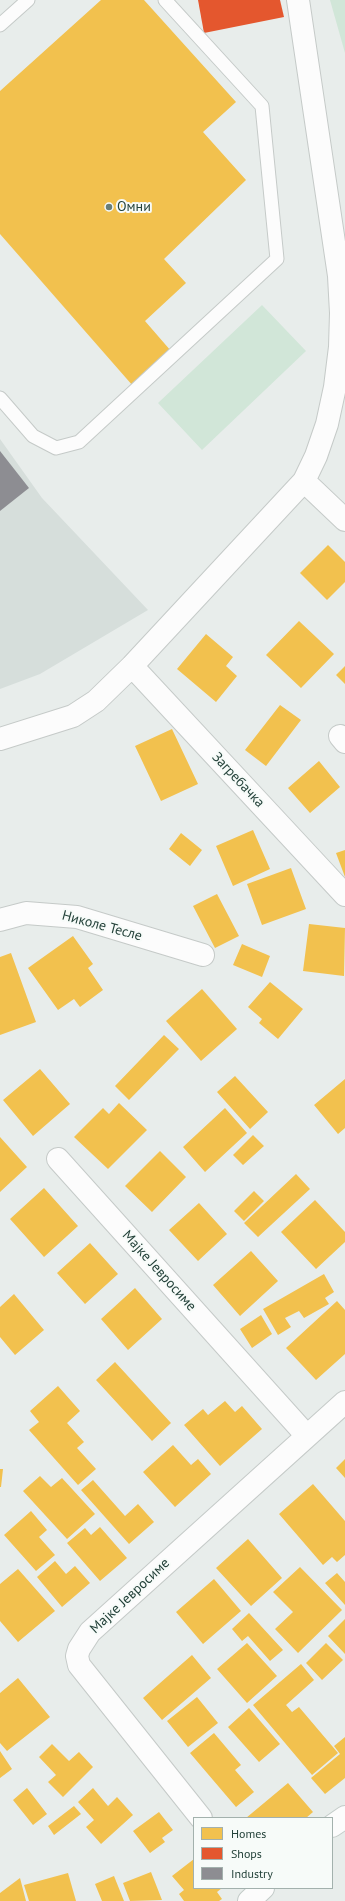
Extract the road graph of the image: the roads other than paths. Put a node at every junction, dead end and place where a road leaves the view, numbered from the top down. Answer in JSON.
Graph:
{"nodes":[{"id":1,"x":28,"y":0,"type":"edge"},
{"id":2,"x":165,"y":0,"type":"edge"},
{"id":3,"x":298,"y":0,"type":"edge"},
{"id":4,"x":0,"y":25,"type":"edge"},
{"id":5,"x":0,"y":398,"type":"edge"},
{"id":6,"x":304,"y":481,"type":"junction"},
{"id":7,"x":345,"y":520,"type":"edge"},
{"id":8,"x":132,"y":666,"type":"junction"},
{"id":9,"x":0,"y":739,"type":"edge"},
{"id":10,"x":345,"y":895,"type":"edge"},
{"id":11,"x":0,"y":920,"type":"edge"},
{"id":12,"x":203,"y":956,"type":"dead end"},
{"id":13,"x":58,"y":1159,"type":"dead end"},
{"id":14,"x":345,"y":1402,"type":"edge"},
{"id":15,"x":307,"y":1436,"type":"junction"},
{"id":16,"x":200,"y":1817,"type":"edge"},
{"id":17,"x":345,"y":1817,"type":"edge"},
{"id":18,"x":333,"y":1825,"type":"edge"}],
"edges":[{"from":1,"to":4,"type":"lane"},
{"from":2,"to":5,"type":"lane"},
{"from":3,"to":6,"type":"street"},
{"from":6,"to":7,"type":"street"},
{"from":6,"to":8,"type":"street"},
{"from":8,"to":9,"type":"street"},
{"from":8,"to":10,"type":"street","name":"Загребачка"},
{"from":11,"to":12,"type":"street","name":"Николе Тесле"},
{"from":13,"to":15,"type":"street","name":"Мајке Јевросиме"},
{"from":14,"to":15,"type":"street","name":"Мајке Јевросиме"},
{"from":15,"to":16,"type":"street","name":"Мајке Јевросиме"},
{"from":17,"to":18,"type":"street"}]}
